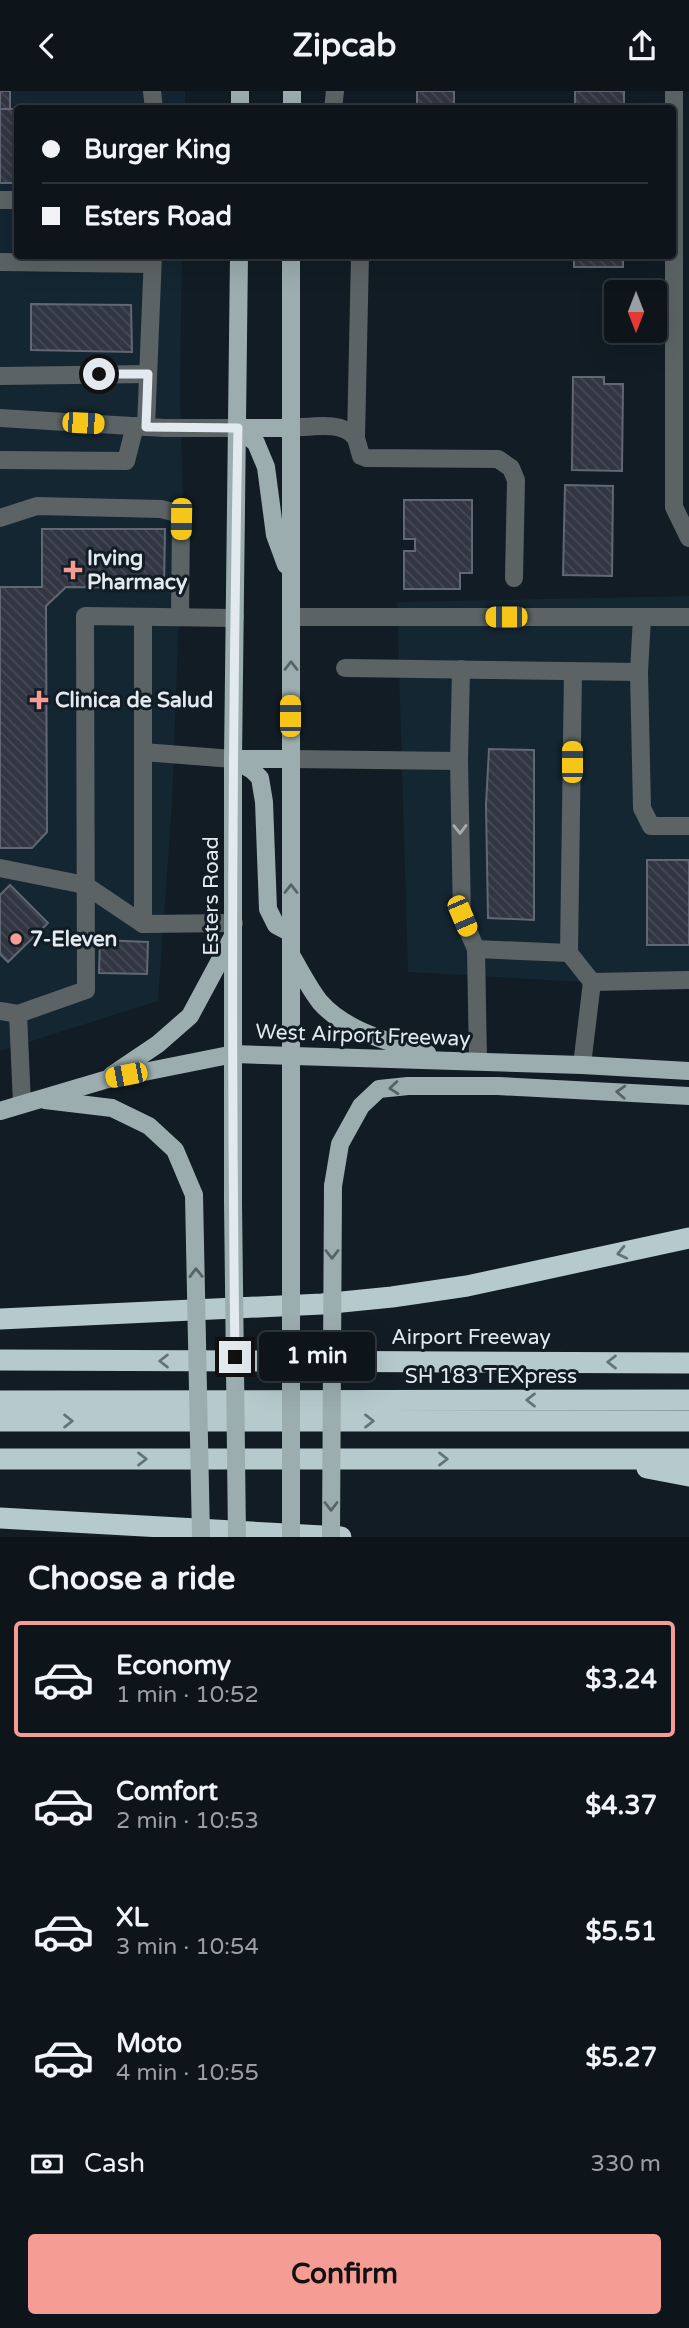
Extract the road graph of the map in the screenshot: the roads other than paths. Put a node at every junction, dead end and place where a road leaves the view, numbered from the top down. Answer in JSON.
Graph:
{"nodes":[{"id":1,"x":674,"y":91,"type":"edge"},
{"id":2,"x":682,"y":132,"type":"edge"},
{"id":3,"x":239,"y":259,"type":"edge"},
{"id":4,"x":291,"y":259,"type":"edge"},
{"id":5,"x":360,"y":259,"type":"edge"},
{"id":6,"x":153,"y":260,"type":"edge"},
{"id":7,"x":0,"y":262,"type":"edge"},
{"id":8,"x":148,"y":374,"type":"junction"},
{"id":9,"x":0,"y":376,"type":"edge"},
{"id":10,"x":0,"y":418,"type":"edge"},
{"id":11,"x":140,"y":427,"type":"junction"},
{"id":12,"x":238,"y":428,"type":"junction"},
{"id":13,"x":290,"y":428,"type":"junction"},
{"id":14,"x":356,"y":438,"type":"junction"},
{"id":15,"x":0,"y":460,"type":"edge"},
{"id":16,"x":0,"y":518,"type":"edge"},
{"id":17,"x":689,"y":538,"type":"edge"},
{"id":18,"x":290,"y":578,"type":"junction"},
{"id":19,"x":514,"y":578,"type":"dead end"},
{"id":20,"x":143,"y":617,"type":"junction"},
{"id":21,"x":180,"y":617,"type":"junction"},
{"id":22,"x":290,"y":617,"type":"junction"},
{"id":23,"x":642,"y":617,"type":"junction"},
{"id":24,"x":689,"y":617,"type":"edge"},
{"id":25,"x":235,"y":618,"type":"junction"},
{"id":26,"x":345,"y":668,"type":"dead end"},
{"id":27,"x":461,"y":669,"type":"junction"},
{"id":28,"x":573,"y":671,"type":"junction"},
{"id":29,"x":639,"y":673,"type":"junction"},
{"id":30,"x":143,"y":753,"type":"junction"},
{"id":31,"x":233,"y":758,"type":"junction"},
{"id":32,"x":290,"y":759,"type":"junction"},
{"id":33,"x":459,"y":761,"type":"junction"},
{"id":34,"x":689,"y":826,"type":"edge"},
{"id":35,"x":0,"y":868,"type":"edge"},
{"id":36,"x":86,"y":885,"type":"junction"},
{"id":37,"x":143,"y":924,"type":"junction"},
{"id":38,"x":234,"y":928,"type":"junction"},
{"id":39,"x":291,"y":933,"type":"junction"},
{"id":40,"x":476,"y":949,"type":"junction"},
{"id":41,"x":569,"y":953,"type":"junction"},
{"id":42,"x":291,"y":955,"type":"junction"},
{"id":43,"x":689,"y":980,"type":"edge"},
{"id":44,"x":592,"y":982,"type":"junction"},
{"id":45,"x":9,"y":1013,"type":"edge"},
{"id":46,"x":234,"y":1053,"type":"junction"},
{"id":47,"x":291,"y":1055,"type":"junction"},
{"id":48,"x":451,"y":1060,"type":"junction"},
{"id":49,"x":478,"y":1061,"type":"junction"},
{"id":50,"x":582,"y":1065,"type":"junction"},
{"id":51,"x":689,"y":1071,"type":"edge"},
{"id":52,"x":104,"y":1080,"type":"junction"},
{"id":53,"x":689,"y":1096,"type":"edge"},
{"id":54,"x":30,"y":1101,"type":"junction"},
{"id":55,"x":0,"y":1111,"type":"edge"},
{"id":56,"x":689,"y":1238,"type":"edge"},
{"id":57,"x":0,"y":1319,"type":"edge"},
{"id":58,"x":0,"y":1360,"type":"edge"},
{"id":59,"x":686,"y":1362,"type":"edge"},
{"id":60,"x":689,"y":1400,"type":"edge"},
{"id":61,"x":0,"y":1401,"type":"edge"},
{"id":62,"x":0,"y":1422,"type":"edge"},
{"id":63,"x":689,"y":1422,"type":"edge"},
{"id":64,"x":0,"y":1459,"type":"edge"},
{"id":65,"x":604,"y":1459,"type":"junction"},
{"id":66,"x":689,"y":1459,"type":"edge"},
{"id":67,"x":689,"y":1476,"type":"edge"},
{"id":68,"x":0,"y":1518,"type":"edge"},
{"id":69,"x":201,"y":1537,"type":"edge"},
{"id":70,"x":237,"y":1537,"type":"edge"},
{"id":71,"x":290,"y":1537,"type":"edge"},
{"id":72,"x":331,"y":1537,"type":"edge"},
{"id":73,"x":341,"y":1537,"type":"edge"}],
"edges":[{"from":1,"to":2,"type":"street"},
{"from":2,"to":17,"type":"street"},
{"from":3,"to":12,"type":"main road","name":"Esters Road"},
{"from":4,"to":13,"type":"main road"},
{"from":5,"to":14,"type":"street"},
{"from":6,"to":7,"type":"street"},
{"from":6,"to":8,"type":"street"},
{"from":8,"to":9,"type":"street"},
{"from":8,"to":11,"type":"street"},
{"from":10,"to":11,"type":"street"},
{"from":11,"to":12,"type":"street"},
{"from":11,"to":15,"type":"street"},
{"from":12,"to":13,"type":"main road"},
{"from":12,"to":18,"type":"main road"},
{"from":12,"to":25,"type":"main road","name":"Esters Road"},
{"from":13,"to":14,"type":"street"},
{"from":13,"to":18,"type":"main road"},
{"from":14,"to":19,"type":"street"},
{"from":16,"to":21,"type":"street"},
{"from":18,"to":22,"type":"main road"},
{"from":20,"to":21,"type":"street"},
{"from":20,"to":30,"type":"street"},
{"from":20,"to":36,"type":"street"},
{"from":21,"to":25,"type":"street"},
{"from":22,"to":23,"type":"street"},
{"from":32,"to":22,"type":"main road","one_way":true},
{"from":23,"to":24,"type":"street"},
{"from":23,"to":29,"type":"street"},
{"from":25,"to":31,"type":"main road","name":"Esters Road"},
{"from":26,"to":27,"type":"street"},
{"from":27,"to":28,"type":"street"},
{"from":27,"to":33,"type":"street"},
{"from":28,"to":29,"type":"street"},
{"from":28,"to":41,"type":"street"},
{"from":29,"to":34,"type":"street"},
{"from":30,"to":31,"type":"street"},
{"from":30,"to":37,"type":"street"},
{"from":31,"to":32,"type":"main road"},
{"from":31,"to":38,"type":"main road","name":"Esters Road"},
{"from":31,"to":39,"type":"main road"},
{"from":32,"to":33,"type":"street"},
{"from":39,"to":32,"type":"main road","one_way":true},
{"from":33,"to":40,"type":"street","one_way":true},
{"from":35,"to":36,"type":"street"},
{"from":36,"to":37,"type":"street"},
{"from":36,"to":45,"type":"street"},
{"from":37,"to":38,"type":"street"},
{"from":38,"to":46,"type":"main road","name":"Esters Road"},
{"from":38,"to":52,"type":"main road"},
{"from":39,"to":42,"type":"main road"},
{"from":40,"to":41,"type":"street"},
{"from":40,"to":49,"type":"street"},
{"from":41,"to":44,"type":"street"},
{"from":42,"to":47,"type":"main road"},
{"from":42,"to":48,"type":"main road"},
{"from":43,"to":44,"type":"street"},
{"from":44,"to":50,"type":"street"},
{"from":45,"to":54,"type":"street"},
{"from":46,"to":47,"type":"main road","name":"West Airport Freeway"},
{"from":46,"to":52,"type":"main road","name":"West Airport Freeway"},
{"from":46,"to":70,"type":"main road","name":"Esters Road","bridge":true},
{"from":47,"to":48,"type":"main road","name":"West Airport Freeway"},
{"from":47,"to":71,"type":"main road","bridge":true},
{"from":48,"to":49,"type":"main road","name":"West Airport Freeway"},
{"from":49,"to":50,"type":"main road","name":"West Airport Freeway"},
{"from":50,"to":51,"type":"main road","name":"West Airport Freeway"},
{"from":52,"to":54,"type":"main road","name":"West Airport Freeway"},
{"from":53,"to":72,"type":"main road","one_way":true,"bridge":true},
{"from":54,"to":55,"type":"main road","name":"West Airport Freeway"},
{"from":69,"to":54,"type":"main road","one_way":true,"bridge":true},
{"from":56,"to":57,"type":"highway","one_way":true},
{"from":59,"to":58,"type":"highway","name":"Airport Freeway","one_way":true},
{"from":60,"to":61,"type":"highway","name":"SH 183 TEXpress","one_way":true},
{"from":62,"to":63,"type":"highway","one_way":true},
{"from":64,"to":65,"type":"highway","one_way":true},
{"from":65,"to":66,"type":"highway"},
{"from":65,"to":67,"type":"highway"},
{"from":68,"to":73,"type":"highway"}]}
